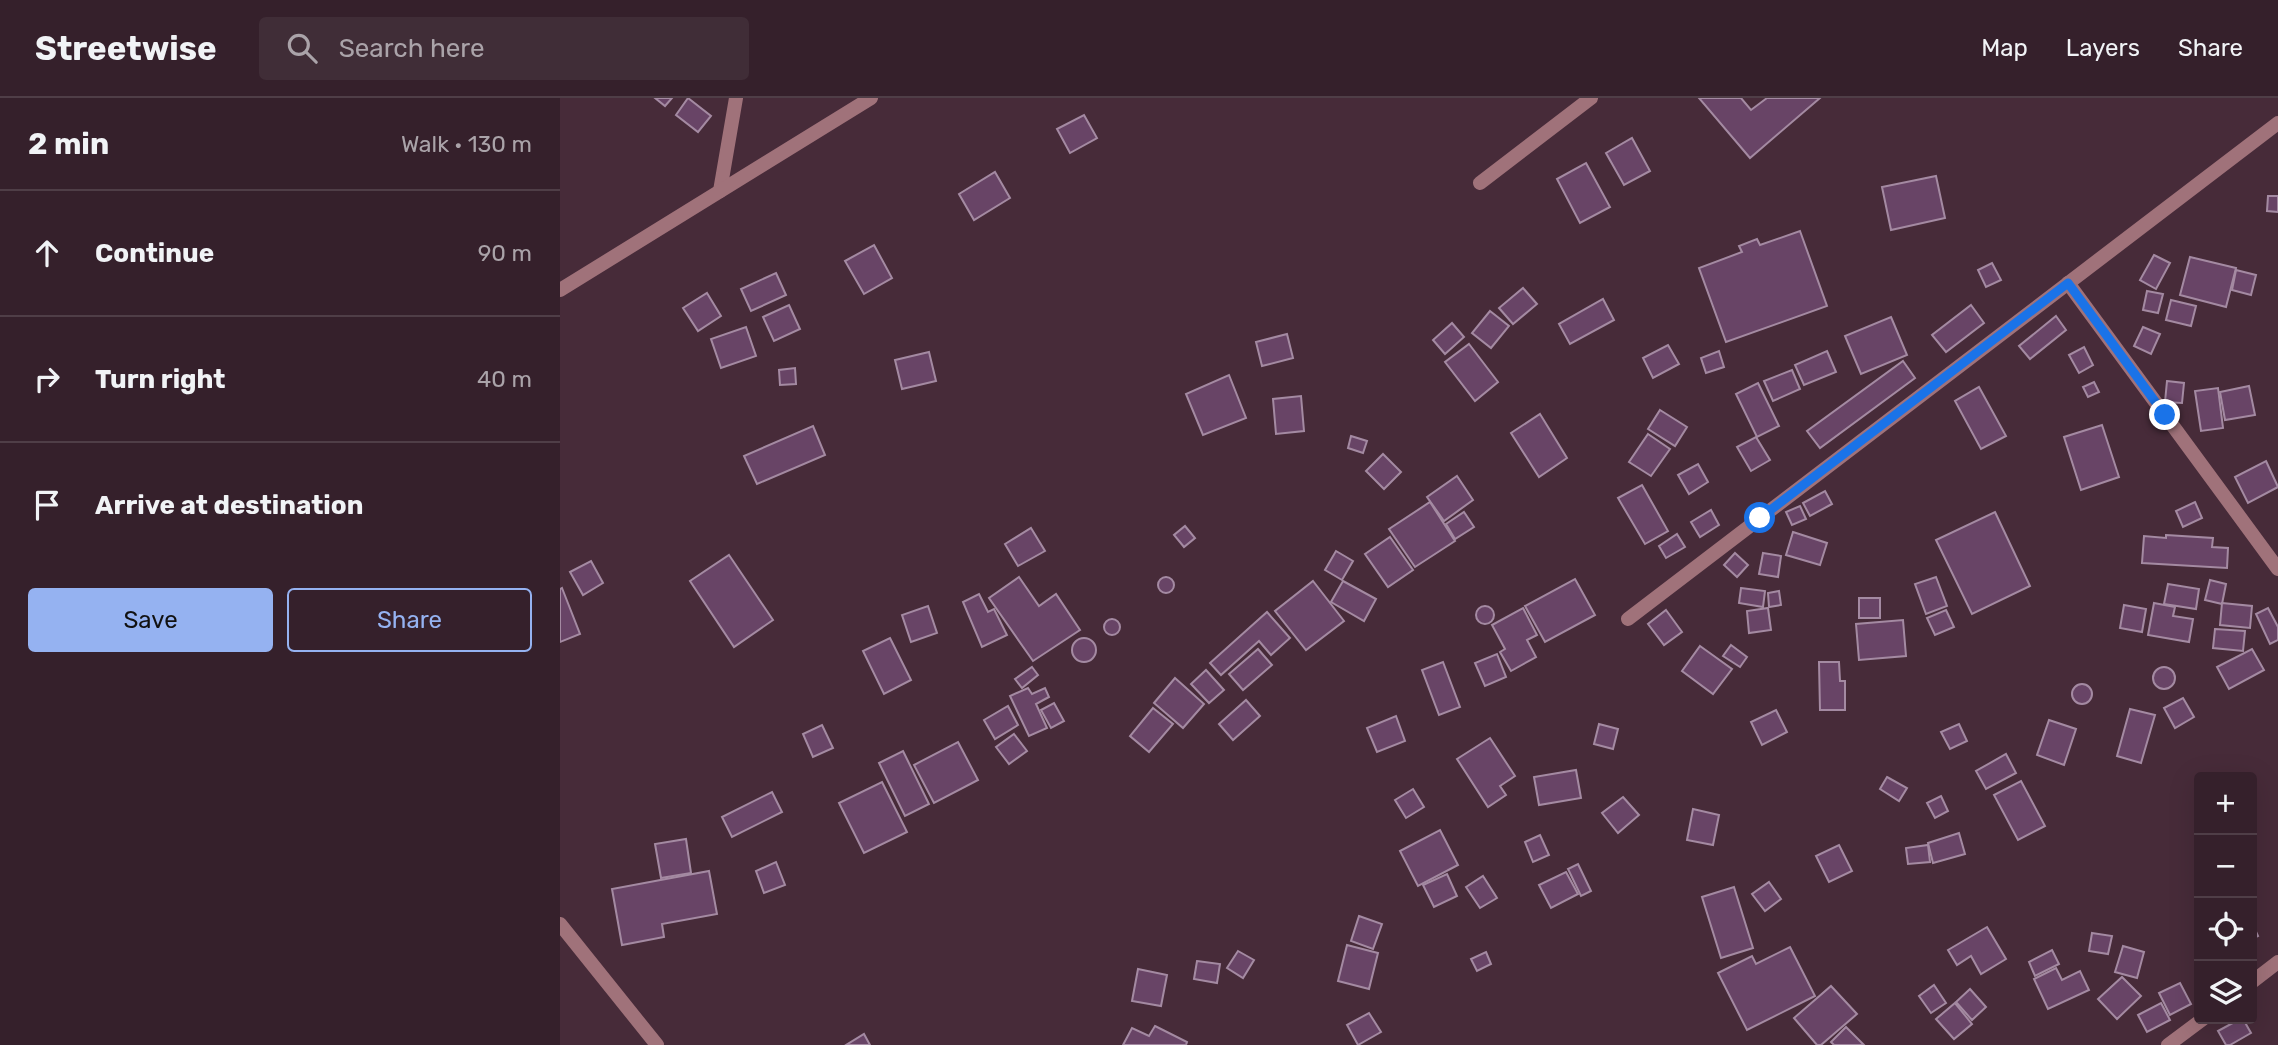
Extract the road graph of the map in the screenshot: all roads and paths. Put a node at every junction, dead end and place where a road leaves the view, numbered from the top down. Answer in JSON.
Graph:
{"nodes":[{"id":1,"x":736,"y":98,"type":"edge"},
{"id":2,"x":871,"y":98,"type":"edge"},
{"id":3,"x":1591,"y":98,"type":"edge"},
{"id":4,"x":2278,"y":122,"type":"edge"},
{"id":5,"x":1480,"y":183,"type":"dead end"},
{"id":6,"x":720,"y":191,"type":"junction"},
{"id":7,"x":2068,"y":283,"type":"junction"},
{"id":8,"x":560,"y":290,"type":"edge"},
{"id":9,"x":2278,"y":569,"type":"edge"},
{"id":10,"x":1628,"y":618,"type":"dead end"},
{"id":11,"x":560,"y":923,"type":"edge"},
{"id":12,"x":2278,"y":962,"type":"edge"},
{"id":13,"x":2257,"y":978,"type":"edge"},
{"id":14,"x":2196,"y":1024,"type":"edge"},
{"id":15,"x":657,"y":1045,"type":"edge"},
{"id":16,"x":2168,"y":1045,"type":"edge"}],
"edges":[{"from":1,"to":6,"type":"street"},
{"from":2,"to":6,"type":"street"},
{"from":3,"to":5,"type":"street"},
{"from":4,"to":7,"type":"street"},
{"from":6,"to":8,"type":"street"},
{"from":7,"to":9,"type":"street"},
{"from":7,"to":10,"type":"street"},
{"from":11,"to":15,"type":"street"},
{"from":12,"to":13,"type":"street"},
{"from":14,"to":16,"type":"street"}]}
